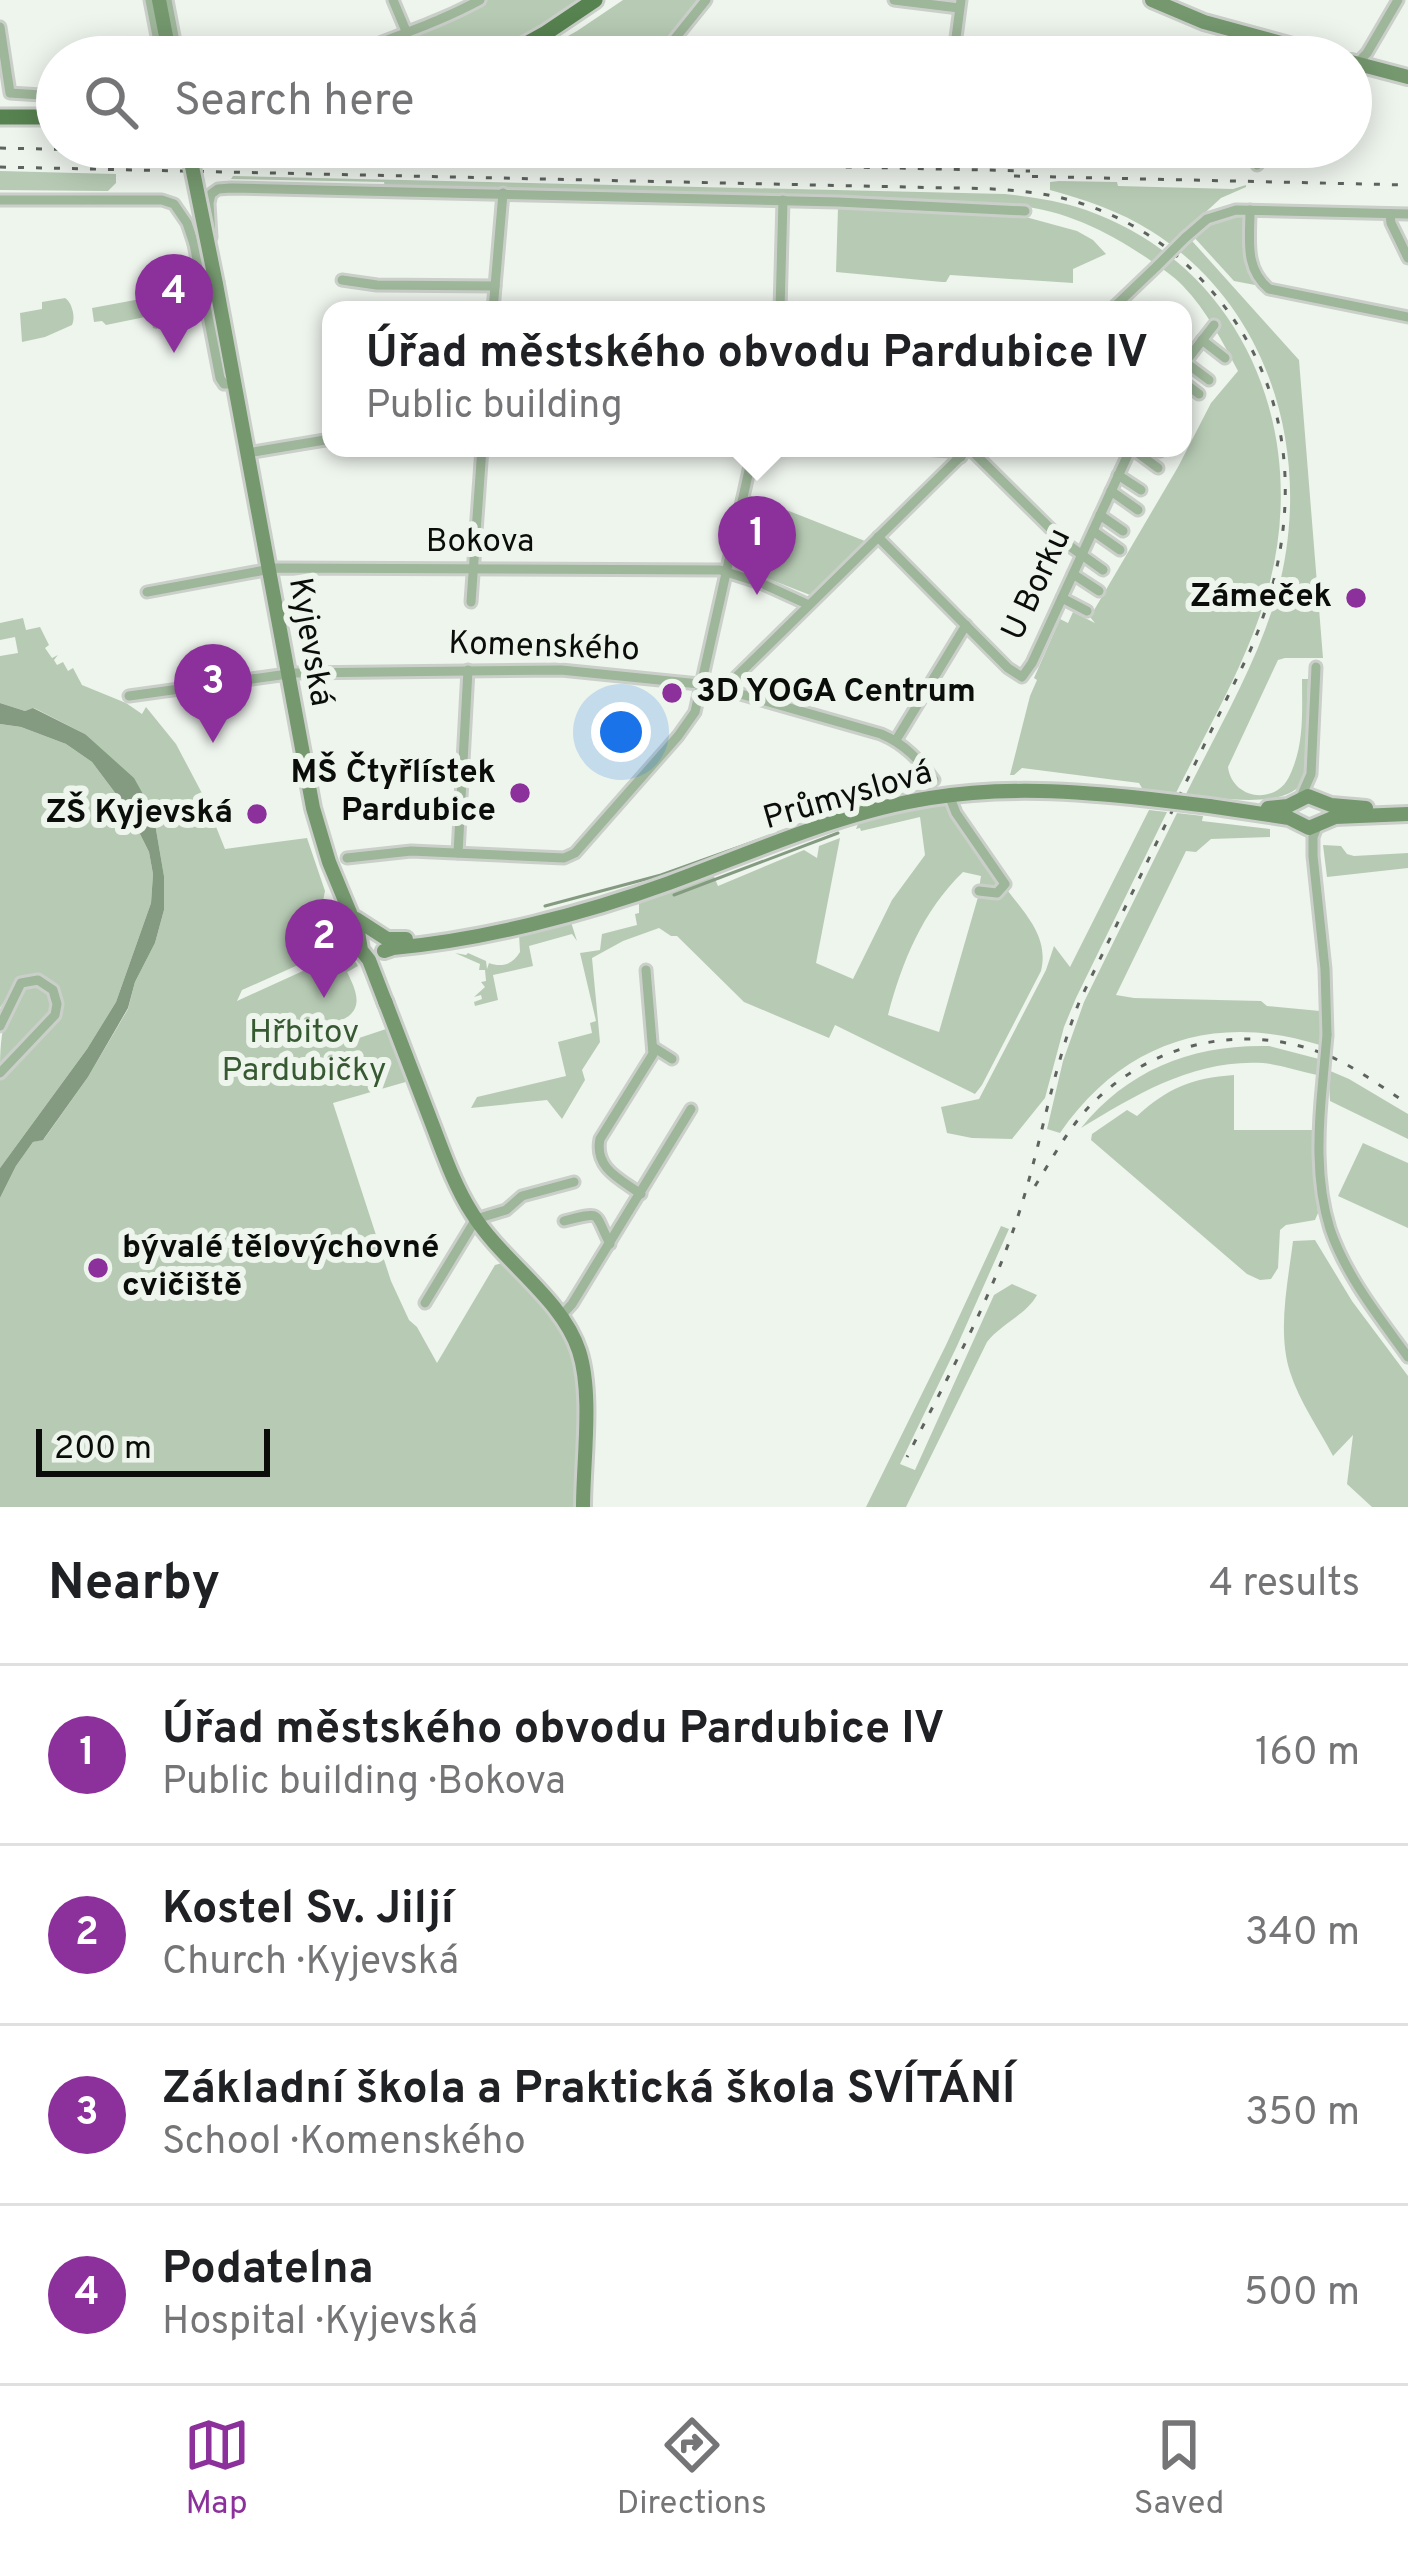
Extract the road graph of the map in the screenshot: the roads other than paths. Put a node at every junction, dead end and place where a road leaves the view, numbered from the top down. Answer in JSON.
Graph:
{"nodes":[{"id":1,"x":158,"y":0,"type":"edge"},
{"id":2,"x":393,"y":0,"type":"edge"},
{"id":3,"x":480,"y":0,"type":"edge"},
{"id":4,"x":595,"y":0,"type":"edge"},
{"id":5,"x":706,"y":0,"type":"edge"},
{"id":6,"x":894,"y":0,"type":"edge"},
{"id":7,"x":1152,"y":0,"type":"edge"},
{"id":8,"x":1398,"y":0,"type":"edge"},
{"id":9,"x":960,"y":4,"type":"edge"},
{"id":10,"x":0,"y":27,"type":"edge"},
{"id":11,"x":406,"y":31,"type":"junction"},
{"id":12,"x":166,"y":36,"type":"edge"},
{"id":13,"x":394,"y":36,"type":"edge"},
{"id":14,"x":541,"y":36,"type":"edge"},
{"id":15,"x":677,"y":36,"type":"edge"},
{"id":16,"x":956,"y":36,"type":"edge"},
{"id":17,"x":1256,"y":36,"type":"edge"},
{"id":18,"x":1372,"y":38,"type":"edge"},
{"id":19,"x":1372,"y":69,"type":"edge"},
{"id":20,"x":1408,"y":77,"type":"edge"},
{"id":21,"x":36,"y":95,"type":"edge"},
{"id":22,"x":0,"y":117,"type":"edge"},
{"id":23,"x":36,"y":117,"type":"edge"},
{"id":24,"x":192,"y":168,"type":"edge"},
{"id":25,"x":503,"y":194,"type":"junction"},
{"id":26,"x":0,"y":200,"type":"edge"},
{"id":27,"x":783,"y":200,"type":"junction"},
{"id":28,"x":1250,"y":210,"type":"junction"},
{"id":29,"x":1025,"y":212,"type":"dead end"},
{"id":30,"x":1390,"y":214,"type":"junction"},
{"id":31,"x":1408,"y":214,"type":"edge"},
{"id":32,"x":194,"y":244,"type":"junction"},
{"id":33,"x":1408,"y":257,"type":"edge"},
{"id":34,"x":342,"y":280,"type":"dead end"},
{"id":35,"x":495,"y":286,"type":"junction"},
{"id":36,"x":494,"y":301,"type":"edge"},
{"id":37,"x":780,"y":301,"type":"edge"},
{"id":38,"x":1121,"y":301,"type":"edge"},
{"id":39,"x":1408,"y":317,"type":"edge"},
{"id":40,"x":1214,"y":325,"type":"dead end"},
{"id":41,"x":1202,"y":340,"type":"junction"},
{"id":42,"x":1192,"y":353,"type":"edge"},
{"id":43,"x":1225,"y":358,"type":"dead end"},
{"id":44,"x":224,"y":363,"type":"junction"},
{"id":45,"x":1192,"y":368,"type":"edge"},
{"id":46,"x":1210,"y":380,"type":"dead end"},
{"id":47,"x":1192,"y":389,"type":"edge"},
{"id":48,"x":1199,"y":394,"type":"dead end"},
{"id":49,"x":322,"y":440,"type":"edge"},
{"id":50,"x":247,"y":453,"type":"junction"},
{"id":51,"x":481,"y":457,"type":"edge"},
{"id":52,"x":752,"y":457,"type":"edge"},
{"id":53,"x":960,"y":457,"type":"edge"},
{"id":54,"x":972,"y":457,"type":"edge"},
{"id":55,"x":1127,"y":457,"type":"edge"},
{"id":56,"x":1143,"y":457,"type":"edge"},
{"id":57,"x":1158,"y":468,"type":"dead end"},
{"id":58,"x":1118,"y":475,"type":"junction"},
{"id":59,"x":1141,"y":490,"type":"dead end"},
{"id":60,"x":1111,"y":491,"type":"junction"},
{"id":61,"x":1138,"y":510,"type":"dead end"},
{"id":62,"x":1100,"y":515,"type":"junction"},
{"id":63,"x":1093,"y":531,"type":"junction"},
{"id":64,"x":1124,"y":531,"type":"dead end"},
{"id":65,"x":878,"y":537,"type":"junction"},
{"id":66,"x":1120,"y":550,"type":"dead end"},
{"id":67,"x":1082,"y":555,"type":"junction"},
{"id":68,"x":268,"y":568,"type":"junction"},
{"id":69,"x":472,"y":571,"type":"junction"},
{"id":70,"x":727,"y":571,"type":"junction"},
{"id":71,"x":1103,"y":571,"type":"dead end"},
{"id":72,"x":1073,"y":574,"type":"junction"},
{"id":73,"x":1099,"y":591,"type":"dead end"},
{"id":74,"x":147,"y":592,"type":"dead end"},
{"id":75,"x":1062,"y":598,"type":"junction"},
{"id":76,"x":471,"y":602,"type":"dead end"},
{"id":77,"x":808,"y":605,"type":"junction"},
{"id":78,"x":1088,"y":611,"type":"dead end"},
{"id":79,"x":965,"y":625,"type":"junction"},
{"id":80,"x":1316,"y":667,"type":"dead end"},
{"id":81,"x":468,"y":670,"type":"junction"},
{"id":82,"x":288,"y":674,"type":"junction"},
{"id":83,"x":701,"y":684,"type":"junction"},
{"id":84,"x":728,"y":689,"type":"junction"},
{"id":85,"x":129,"y":696,"type":"dead end"},
{"id":86,"x":896,"y":740,"type":"junction"},
{"id":87,"x":1313,"y":752,"type":"junction"},
{"id":88,"x":934,"y":780,"type":"dead end"},
{"id":89,"x":949,"y":795,"type":"junction"},
{"id":90,"x":1319,"y":800,"type":"junction"},
{"id":91,"x":1297,"y":812,"type":"junction"},
{"id":92,"x":1408,"y":812,"type":"edge"},
{"id":93,"x":1319,"y":825,"type":"junction"},
{"id":94,"x":458,"y":853,"type":"junction"},
{"id":95,"x":347,"y":858,"type":"dead end"},
{"id":96,"x":979,"y":891,"type":"dead end"},
{"id":97,"x":1317,"y":901,"type":"junction"},
{"id":98,"x":374,"y":946,"type":"junction"},
{"id":99,"x":646,"y":970,"type":"dead end"},
{"id":100,"x":0,"y":1026,"type":"edge"},
{"id":101,"x":653,"y":1047,"type":"junction"},
{"id":102,"x":672,"y":1059,"type":"dead end"},
{"id":103,"x":0,"y":1073,"type":"edge"},
{"id":104,"x":691,"y":1108,"type":"dead end"},
{"id":105,"x":574,"y":1182,"type":"dead end"},
{"id":106,"x":640,"y":1194,"type":"junction"},
{"id":107,"x":476,"y":1220,"type":"junction"},
{"id":108,"x":564,"y":1221,"type":"dead end"},
{"id":109,"x":610,"y":1244,"type":"junction"},
{"id":110,"x":425,"y":1303,"type":"dead end"},
{"id":111,"x":561,"y":1316,"type":"junction"},
{"id":112,"x":1408,"y":1357,"type":"edge"},
{"id":113,"x":583,"y":1507,"type":"edge"}],
"edges":[{"from":1,"to":12,"type":"street"},
{"from":2,"to":11,"type":"street"},
{"from":3,"to":11,"type":"street"},
{"from":4,"to":14,"type":"main road"},
{"from":5,"to":15,"type":"street"},
{"from":6,"to":9,"type":"street"},
{"from":7,"to":17,"type":"street"},
{"from":8,"to":18,"type":"street"},
{"from":9,"to":16,"type":"street"},
{"from":10,"to":21,"type":"street"},
{"from":11,"to":13,"type":"street"},
{"from":19,"to":20,"type":"street"},
{"from":22,"to":23,"type":"main road"},
{"from":24,"to":44,"type":"street","name":"Kyjevská","bridge":true},
{"from":25,"to":27,"type":"street"},
{"from":25,"to":32,"type":"street"},
{"from":25,"to":35,"type":"street"},
{"from":26,"to":32,"type":"street","name":"Kyjevská"},
{"from":27,"to":29,"type":"street"},
{"from":27,"to":37,"type":"street"},
{"from":28,"to":30,"type":"street"},
{"from":28,"to":38,"type":"street","bridge":true},
{"from":28,"to":39,"type":"street"},
{"from":30,"to":31,"type":"street"},
{"from":30,"to":33,"type":"street"},
{"from":32,"to":44,"type":"street","name":"Kyjevská"},
{"from":34,"to":35,"type":"street"},
{"from":35,"to":36,"type":"street"},
{"from":40,"to":41,"type":"street"},
{"from":41,"to":42,"type":"street"},
{"from":41,"to":43,"type":"street"},
{"from":44,"to":50,"type":"street","name":"Kyjevská"},
{"from":45,"to":46,"type":"street"},
{"from":47,"to":48,"type":"street"},
{"from":49,"to":50,"type":"street"},
{"from":50,"to":68,"type":"street","name":"Kyjevská"},
{"from":51,"to":69,"type":"street"},
{"from":52,"to":70,"type":"street"},
{"from":53,"to":65,"type":"street"},
{"from":54,"to":67,"type":"street"},
{"from":55,"to":58,"type":"street","name":"U Borku"},
{"from":56,"to":57,"type":"street"},
{"from":58,"to":59,"type":"street"},
{"from":58,"to":60,"type":"street","name":"U Borku"},
{"from":60,"to":61,"type":"street"},
{"from":60,"to":62,"type":"street","name":"U Borku"},
{"from":62,"to":63,"type":"street","name":"U Borku"},
{"from":62,"to":64,"type":"street"},
{"from":63,"to":66,"type":"street"},
{"from":63,"to":67,"type":"street","name":"U Borku"},
{"from":65,"to":77,"type":"street"},
{"from":65,"to":79,"type":"street"},
{"from":67,"to":71,"type":"street"},
{"from":67,"to":72,"type":"street","name":"U Borku"},
{"from":68,"to":69,"type":"street","name":"Bokova"},
{"from":68,"to":74,"type":"street","name":"Bokova"},
{"from":68,"to":82,"type":"street","name":"Kyjevská"},
{"from":69,"to":70,"type":"street","name":"Bokova"},
{"from":69,"to":76,"type":"street"},
{"from":70,"to":77,"type":"street","name":"Bokova"},
{"from":70,"to":83,"type":"street"},
{"from":72,"to":73,"type":"street"},
{"from":72,"to":75,"type":"street","name":"U Borku"},
{"from":75,"to":78,"type":"street"},
{"from":75,"to":79,"type":"street","name":"U Borku"},
{"from":77,"to":84,"type":"street"},
{"from":79,"to":86,"type":"street"},
{"from":80,"to":87,"type":"street"},
{"from":81,"to":82,"type":"street","name":"Komenského"},
{"from":81,"to":83,"type":"street","name":"Komenského"},
{"from":81,"to":94,"type":"street"},
{"from":82,"to":85,"type":"street","name":"Komenského"},
{"from":82,"to":98,"type":"street","name":"Kyjevská"},
{"from":83,"to":84,"type":"street","name":"Komenského"},
{"from":83,"to":94,"type":"street"},
{"from":84,"to":86,"type":"street","name":"Komenského"},
{"from":86,"to":88,"type":"street","name":"Komenského"},
{"from":87,"to":90,"type":"street"},
{"from":87,"to":91,"type":"street"},
{"from":89,"to":91,"type":"street","name":"Průmyslová","bridge":true},
{"from":89,"to":96,"type":"street"},
{"from":89,"to":98,"type":"street","name":"Průmyslová"},
{"from":90,"to":91,"type":"street","name":"Průmyslová"},
{"from":90,"to":92,"type":"street","name":"Průmyslová"},
{"from":90,"to":93,"type":"street"},
{"from":91,"to":93,"type":"street","name":"Průmyslová"},
{"from":91,"to":97,"type":"street"},
{"from":92,"to":93,"type":"street","name":"Průmyslová"},
{"from":93,"to":97,"type":"street"},
{"from":94,"to":95,"type":"street"},
{"from":97,"to":112,"type":"street","bridge":true},
{"from":98,"to":107,"type":"street","name":"Kyjevská"},
{"from":99,"to":101,"type":"street"},
{"from":100,"to":103,"type":"street"},
{"from":101,"to":102,"type":"street"},
{"from":101,"to":106,"type":"street"},
{"from":104,"to":106,"type":"street"},
{"from":105,"to":107,"type":"street"},
{"from":106,"to":109,"type":"street"},
{"from":107,"to":110,"type":"street"},
{"from":107,"to":111,"type":"street","name":"Kyjevská"},
{"from":108,"to":109,"type":"street"},
{"from":109,"to":111,"type":"street"},
{"from":111,"to":113,"type":"street","name":"Kyjevská"}]}
